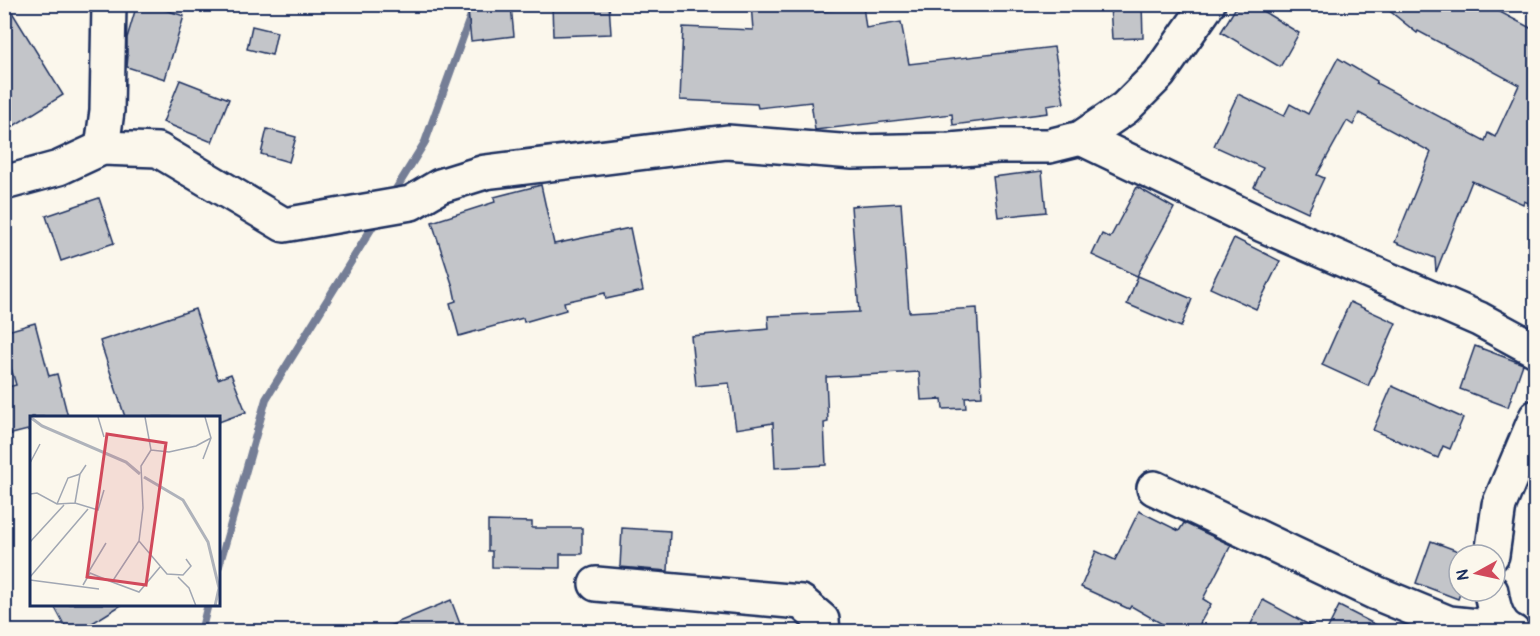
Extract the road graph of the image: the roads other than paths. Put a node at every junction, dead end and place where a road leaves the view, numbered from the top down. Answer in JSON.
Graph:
{"nodes":[{"id":1,"x":109,"y":4,"type":"edge"},
{"id":2,"x":1208,"y":4,"type":"edge"},
{"id":3,"x":1081,"y":138,"type":"junction"},
{"id":4,"x":102,"y":148,"type":"junction"},
{"id":5,"x":4,"y":183,"type":"edge"},
{"id":6,"x":1536,"y":350,"type":"edge"},
{"id":7,"x":1536,"y":417,"type":"edge"},
{"id":8,"x":1154,"y":488,"type":"dead end"},
{"id":9,"x":1494,"y":543,"type":"edge"},
{"id":10,"x":596,"y":584,"type":"dead end"},
{"id":11,"x":1492,"y":603,"type":"edge"},
{"id":12,"x":1510,"y":630,"type":"edge"},
{"id":13,"x":823,"y":632,"type":"edge"}],
"edges":[{"from":1,"to":4,"type":"street"},
{"from":2,"to":3,"type":"street"},
{"from":3,"to":4,"type":"street"},
{"from":3,"to":6,"type":"street"},
{"from":4,"to":5,"type":"street"},
{"from":7,"to":9,"type":"street"},
{"from":8,"to":12,"type":"street"},
{"from":10,"to":13,"type":"street"},
{"from":11,"to":12,"type":"street"}]}
